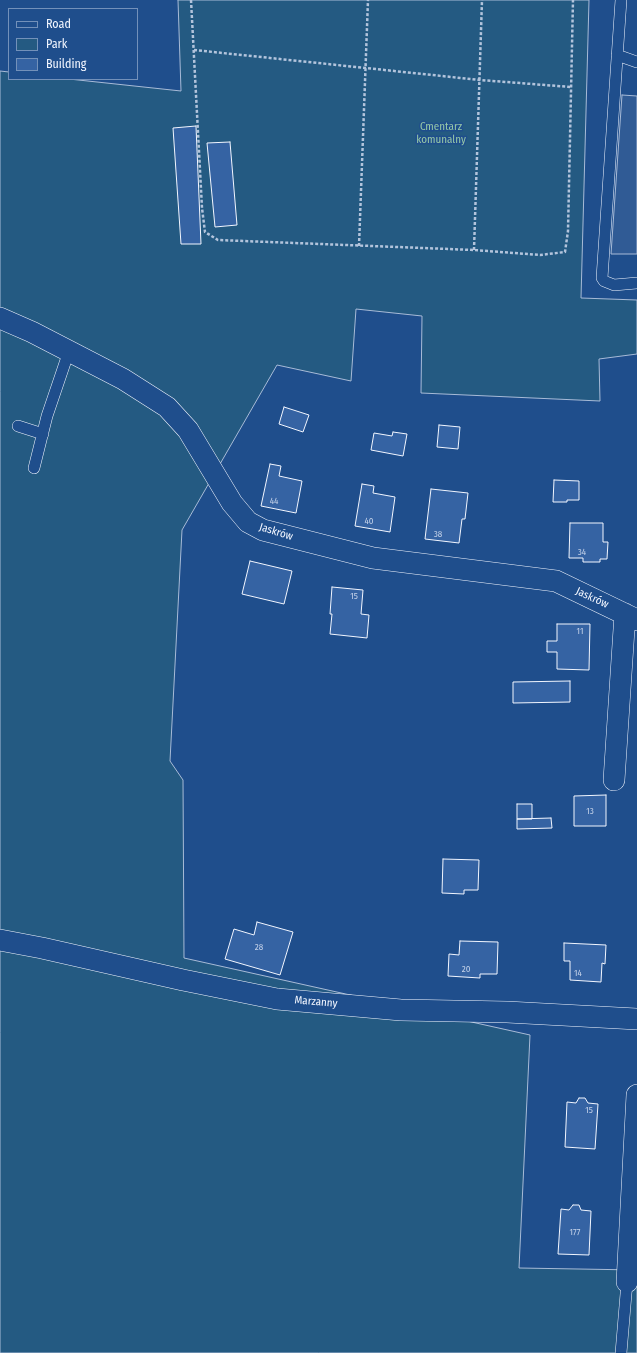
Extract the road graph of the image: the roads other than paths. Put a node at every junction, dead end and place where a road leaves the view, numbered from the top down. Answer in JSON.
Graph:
{"nodes":[{"id":1,"x":621,"y":0,"type":"edge"},
{"id":2,"x":617,"y":55,"type":"junction"},
{"id":3,"x":637,"y":62,"type":"edge"},
{"id":4,"x":637,"y":283,"type":"edge"},
{"id":5,"x":0,"y":318,"type":"edge"},
{"id":6,"x":69,"y":350,"type":"junction"},
{"id":7,"x":18,"y":426,"type":"dead end"},
{"id":8,"x":43,"y":434,"type":"junction"},
{"id":9,"x":34,"y":468,"type":"dead end"},
{"id":10,"x":631,"y":617,"type":"edge"},
{"id":11,"x":614,"y":780,"type":"dead end"},
{"id":12,"x":0,"y":940,"type":"edge"},
{"id":13,"x":637,"y":1019,"type":"edge"},
{"id":14,"x":637,"y":1095,"type":"edge"},
{"id":15,"x":627,"y":1282,"type":"joint"},
{"id":16,"x":621,"y":1353,"type":"edge"}],
"edges":[{"from":1,"to":2,"type":"lane"},
{"from":2,"to":3,"type":"lane"},
{"from":2,"to":4,"type":"lane"},
{"from":5,"to":6,"type":"street","name":"Jaskrów"},
{"from":6,"to":8,"type":"lane"},
{"from":6,"to":10,"type":"street","name":"Jaskrów"},
{"from":7,"to":8,"type":"lane"},
{"from":8,"to":9,"type":"lane"},
{"from":10,"to":11,"type":"street","name":"Jaskrów"},
{"from":12,"to":13,"type":"street","name":"Marzanny"},
{"from":14,"to":15,"type":"street"},
{"from":15,"to":16,"type":"lane"}]}
